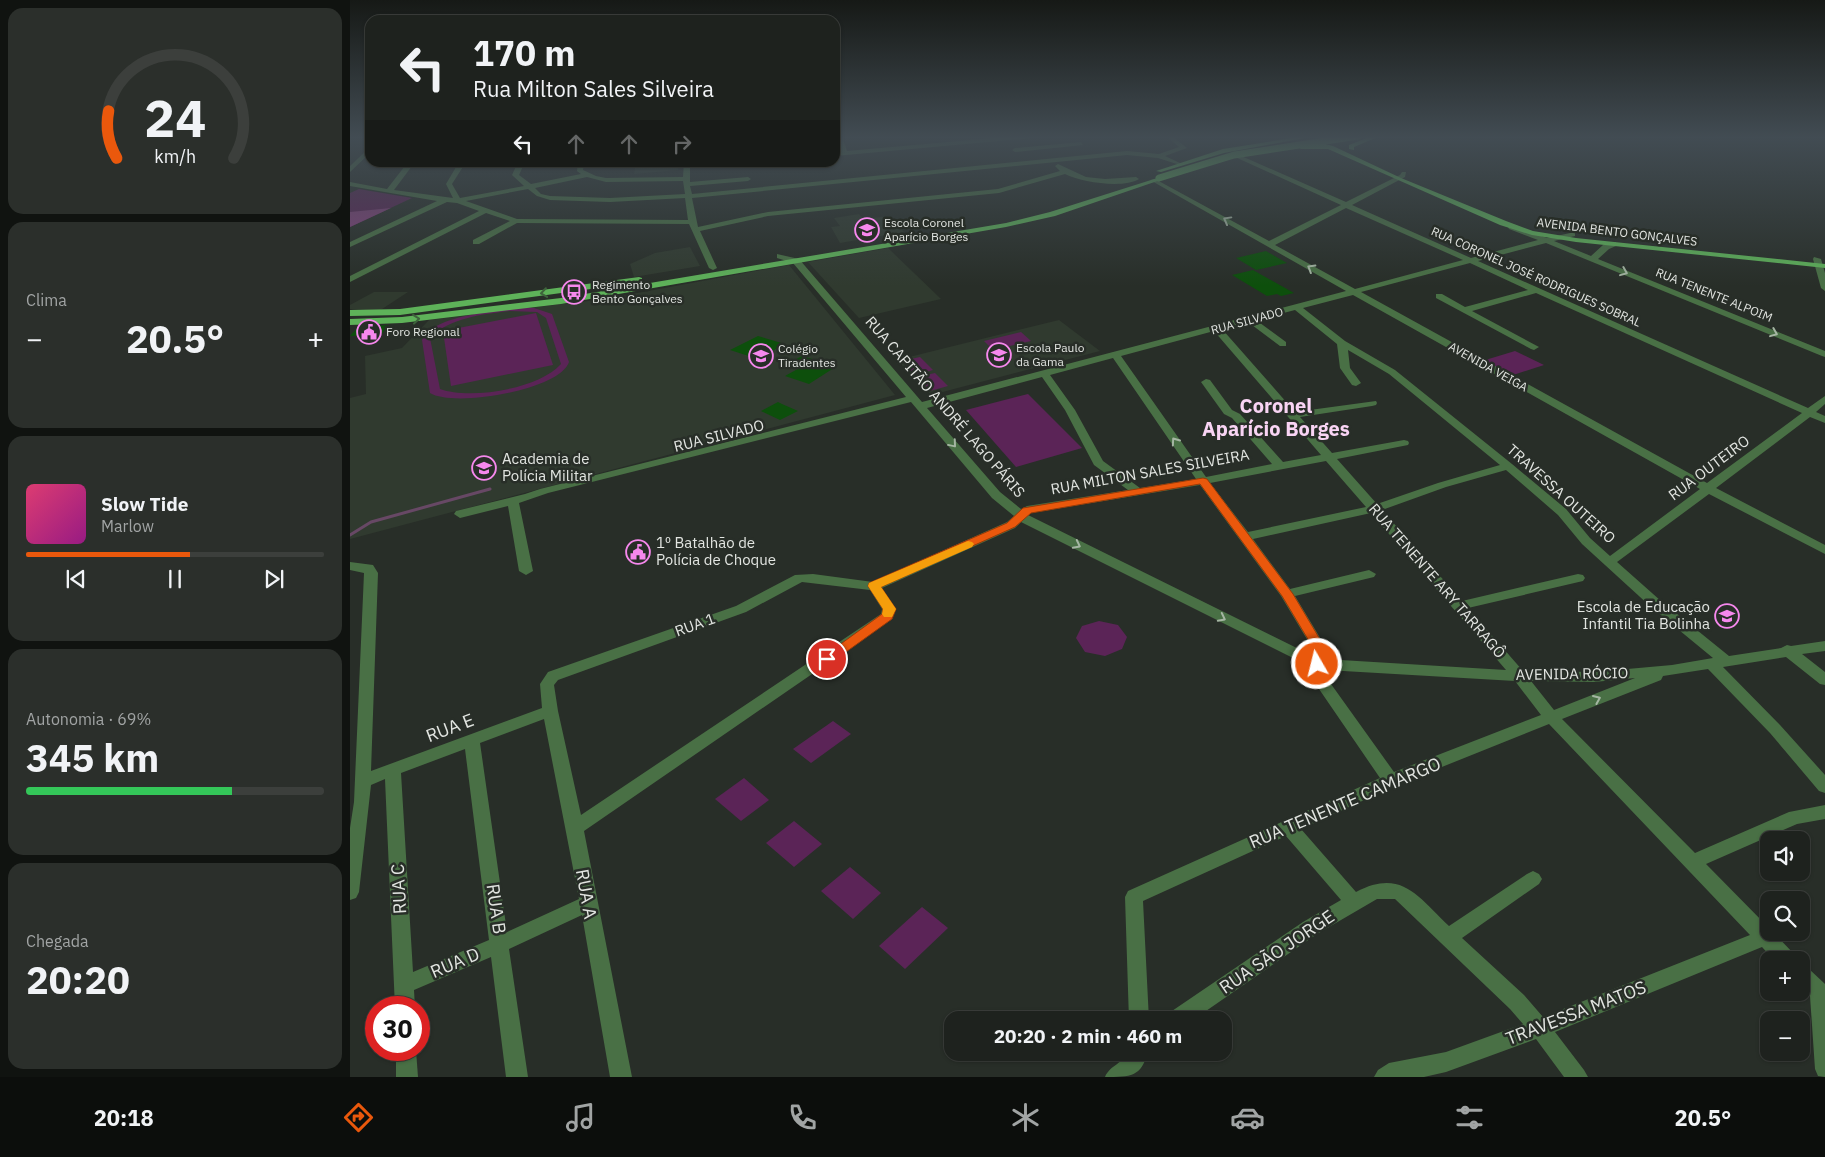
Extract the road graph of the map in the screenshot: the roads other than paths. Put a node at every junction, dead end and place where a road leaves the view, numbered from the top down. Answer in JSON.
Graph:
{"nodes":[{"id":1,"x":363,"y":186,"type":"edge"},
{"id":2,"x":393,"y":186,"type":"edge"},
{"id":3,"x":450,"y":186,"type":"edge"},
{"id":4,"x":527,"y":186,"type":"edge"},
{"id":5,"x":528,"y":186,"type":"edge"},
{"id":6,"x":687,"y":186,"type":"edge"},
{"id":7,"x":791,"y":186,"type":"edge"},
{"id":8,"x":1015,"y":186,"type":"edge"},
{"id":9,"x":1113,"y":186,"type":"edge"},
{"id":10,"x":1125,"y":186,"type":"edge"},
{"id":11,"x":1172,"y":186,"type":"edge"},
{"id":12,"x":1306,"y":186,"type":"edge"},
{"id":13,"x":1383,"y":186,"type":"edge"},
{"id":14,"x":1423,"y":186,"type":"edge"},
{"id":15,"x":1428,"y":186,"type":"edge"},
{"id":16,"x":389,"y":191,"type":"junction"},
{"id":17,"x":688,"y":196,"type":"junction"},
{"id":18,"x":446,"y":200,"type":"junction"},
{"id":19,"x":458,"y":201,"type":"junction"},
{"id":20,"x":1349,"y":205,"type":"junction"},
{"id":21,"x":484,"y":211,"type":"junction"},
{"id":22,"x":516,"y":220,"type":"junction"},
{"id":23,"x":1503,"y":223,"type":"junction"},
{"id":24,"x":694,"y":226,"type":"junction"},
{"id":25,"x":1572,"y":234,"type":"junction"},
{"id":26,"x":1557,"y":238,"type":"junction"},
{"id":27,"x":1546,"y":241,"type":"junction"},
{"id":28,"x":476,"y":242,"type":"dead end"},
{"id":29,"x":1270,"y":244,"type":"junction"},
{"id":30,"x":1613,"y":244,"type":"junction"},
{"id":31,"x":350,"y":245,"type":"edge"},
{"id":32,"x":780,"y":256,"type":"junction"},
{"id":33,"x":1593,"y":259,"type":"junction"},
{"id":34,"x":796,"y":261,"type":"junction"},
{"id":35,"x":1470,"y":261,"type":"junction"},
{"id":36,"x":1821,"y":262,"type":"edge"},
{"id":37,"x":713,"y":268,"type":"junction"},
{"id":38,"x":350,"y":279,"type":"edge"},
{"id":39,"x":1825,"y":288,"type":"edge"},
{"id":40,"x":1534,"y":290,"type":"junction"},
{"id":41,"x":1353,"y":292,"type":"junction"},
{"id":42,"x":1439,"y":296,"type":"dead end"},
{"id":43,"x":1297,"y":307,"type":"junction"},
{"id":44,"x":1464,"y":310,"type":"junction"},
{"id":45,"x":350,"y":313,"type":"edge"},
{"id":46,"x":1250,"y":320,"type":"junction"},
{"id":47,"x":350,"y":322,"type":"edge"},
{"id":48,"x":1217,"y":329,"type":"junction"},
{"id":49,"x":1342,"y":343,"type":"junction"},
{"id":50,"x":1283,"y":344,"type":"dead end"},
{"id":51,"x":1534,"y":348,"type":"dead end"},
{"id":52,"x":1825,"y":354,"type":"edge"},
{"id":53,"x":1116,"y":356,"type":"junction"},
{"id":54,"x":1045,"y":374,"type":"junction"},
{"id":55,"x":1206,"y":382,"type":"dead end"},
{"id":56,"x":1356,"y":384,"type":"dead end"},
{"id":57,"x":1825,"y":399,"type":"edge"},
{"id":58,"x":917,"y":402,"type":"junction"},
{"id":59,"x":1372,"y":403,"type":"dead end"},
{"id":60,"x":1809,"y":413,"type":"junction"},
{"id":61,"x":1293,"y":415,"type":"junction"},
{"id":62,"x":1825,"y":420,"type":"edge"},
{"id":63,"x":1404,"y":443,"type":"dead end"},
{"id":64,"x":1330,"y":458,"type":"junction"},
{"id":65,"x":1279,"y":465,"type":"junction"},
{"id":66,"x":1508,"y":466,"type":"junction"},
{"id":67,"x":1203,"y":481,"type":"junction"},
{"id":68,"x":1708,"y":489,"type":"junction"},
{"id":69,"x":1138,"y":492,"type":"junction"},
{"id":70,"x":514,"y":501,"type":"junction"},
{"id":71,"x":1374,"y":509,"type":"junction"},
{"id":72,"x":460,"y":514,"type":"dead end"},
{"id":73,"x":1021,"y":516,"type":"junction"},
{"id":74,"x":1244,"y":537,"type":"junction"},
{"id":75,"x":1825,"y":550,"type":"edge"},
{"id":76,"x":1611,"y":561,"type":"junction"},
{"id":77,"x":350,"y":566,"type":"edge"},
{"id":78,"x":526,"y":572,"type":"dead end"},
{"id":79,"x":1370,"y":574,"type":"dead end"},
{"id":80,"x":1578,"y":578,"type":"dead end"},
{"id":81,"x":874,"y":586,"type":"junction"},
{"id":82,"x":1287,"y":594,"type":"junction"},
{"id":83,"x":1459,"y":606,"type":"junction"},
{"id":84,"x":1825,"y":646,"type":"edge"},
{"id":85,"x":1787,"y":650,"type":"junction"},
{"id":86,"x":1719,"y":662,"type":"junction"},
{"id":87,"x":1317,"y":664,"type":"junction"},
{"id":88,"x":1672,"y":670,"type":"junction"},
{"id":89,"x":1520,"y":676,"type":"junction"},
{"id":90,"x":1825,"y":680,"type":"edge"},
{"id":91,"x":550,"y":711,"type":"junction"},
{"id":92,"x":1552,"y":718,"type":"junction"},
{"id":93,"x":472,"y":741,"type":"junction"},
{"id":94,"x":393,"y":771,"type":"junction"},
{"id":95,"x":1391,"y":780,"type":"junction"},
{"id":96,"x":363,"y":781,"type":"junction"},
{"id":97,"x":1825,"y":786,"type":"edge"},
{"id":98,"x":356,"y":804,"type":"edge"},
{"id":99,"x":1825,"y":812,"type":"edge"},
{"id":100,"x":1288,"y":826,"type":"junction"},
{"id":101,"x":575,"y":828,"type":"junction"},
{"id":102,"x":1693,"y":862,"type":"junction"},
{"id":103,"x":1533,"y":880,"type":"dead end"},
{"id":104,"x":350,"y":892,"type":"edge"},
{"id":105,"x":1354,"y":902,"type":"junction"},
{"id":106,"x":587,"y":904,"type":"junction"},
{"id":107,"x":1760,"y":935,"type":"edge"},
{"id":108,"x":1449,"y":937,"type":"junction"},
{"id":109,"x":1760,"y":939,"type":"edge"},
{"id":110,"x":1766,"y":941,"type":"edge"},
{"id":111,"x":500,"y":944,"type":"junction"},
{"id":112,"x":1777,"y":951,"type":"edge"},
{"id":113,"x":1810,"y":983,"type":"edge"},
{"id":114,"x":404,"y":985,"type":"junction"},
{"id":115,"x":1822,"y":994,"type":"edge"},
{"id":116,"x":404,"y":996,"type":"edge"},
{"id":117,"x":1139,"y":1011,"type":"edge"},
{"id":118,"x":1189,"y":1011,"type":"edge"},
{"id":119,"x":1540,"y":1028,"type":"junction"},
{"id":120,"x":406,"y":1061,"type":"edge"},
{"id":121,"x":1136,"y":1061,"type":"edge"},
{"id":122,"x":1825,"y":1069,"type":"edge"},
{"id":123,"x":407,"y":1077,"type":"edge"},
{"id":124,"x":517,"y":1077,"type":"edge"},
{"id":125,"x":621,"y":1077,"type":"edge"},
{"id":126,"x":1116,"y":1077,"type":"edge"},
{"id":127,"x":1385,"y":1077,"type":"edge"},
{"id":128,"x":1577,"y":1077,"type":"edge"}],
"edges":[{"from":1,"to":16,"type":"street"},
{"from":2,"to":16,"type":"street"},
{"from":3,"to":19,"type":"street"},
{"from":4,"to":19,"type":"street"},
{"from":5,"to":17,"type":"street"},
{"from":6,"to":17,"type":"street"},
{"from":7,"to":17,"type":"street"},
{"from":8,"to":24,"type":"street"},
{"from":9,"to":32,"type":"main road"},
{"from":10,"to":34,"type":"main road"},
{"from":29,"to":11,"type":"street","name":"AVENIDA VEIGA","one_way":true},
{"from":12,"to":20,"type":"street","name":"RUA CORONEL JOSÉ RODRIGUES SOBRAL"},
{"from":13,"to":20,"type":"street"},
{"from":14,"to":23,"type":"main road","name":"AVENIDA BENTO GONÇALVES"},
{"from":15,"to":25,"type":"main road","name":"AVENIDA BENTO GONÇALVES"},
{"from":16,"to":18,"type":"street"},
{"from":17,"to":24,"type":"street"},
{"from":18,"to":19,"type":"street"},
{"from":18,"to":31,"type":"street"},
{"from":19,"to":21,"type":"street"},
{"from":20,"to":29,"type":"street"},
{"from":20,"to":35,"type":"street","name":"RUA CORONEL JOSÉ RODRIGUES SOBRAL"},
{"from":21,"to":22,"type":"street"},
{"from":21,"to":38,"type":"street"},
{"from":22,"to":24,"type":"street"},
{"from":22,"to":28,"type":"street"},
{"from":23,"to":26,"type":"main road","name":"AVENIDA BENTO GONÇALVES"},
{"from":23,"to":27,"type":"street","name":"RUA TENENTE ALPOIM"},
{"from":24,"to":37,"type":"street"},
{"from":25,"to":26,"type":"street","name":"RUA SILVADO"},
{"from":25,"to":36,"type":"main road","name":"AVENIDA BENTO GONÇALVES"},
{"from":26,"to":27,"type":"street","name":"RUA SILVADO"},
{"from":26,"to":30,"type":"main road","name":"AVENIDA BENTO GONÇALVES"},
{"from":27,"to":33,"type":"street","name":"RUA TENENTE ALPOIM"},
{"from":27,"to":35,"type":"street","name":"RUA SILVADO"},
{"from":41,"to":29,"type":"street","name":"AVENIDA VEIGA","one_way":true},
{"from":30,"to":33,"type":"street"},
{"from":30,"to":36,"type":"main road","name":"AVENIDA BENTO GONÇALVES"},
{"from":32,"to":34,"type":"street"},
{"from":32,"to":37,"type":"main road"},
{"from":33,"to":52,"type":"street","name":"RUA TENENTE ALPOIM","one_way":true},
{"from":47,"to":34,"type":"main road","one_way":true},
{"from":34,"to":58,"type":"street","name":"RUA CAPITÃO ANDRÉ LAGO PÁRIS"},
{"from":35,"to":40,"type":"street","name":"RUA CORONEL JOSÉ RODRIGUES SOBRAL"},
{"from":35,"to":41,"type":"street","name":"RUA SILVADO"},
{"from":36,"to":39,"type":"street"},
{"from":37,"to":45,"type":"main road","one_way":true},
{"from":40,"to":44,"type":"street"},
{"from":40,"to":60,"type":"street","name":"RUA CORONEL JOSÉ RODRIGUES SOBRAL"},
{"from":41,"to":43,"type":"street","name":"RUA SILVADO"},
{"from":41,"to":68,"type":"street","name":"AVENIDA VEIGA"},
{"from":42,"to":44,"type":"street"},
{"from":43,"to":46,"type":"street","name":"RUA SILVADO"},
{"from":43,"to":49,"type":"street","name":"TRAVESSA OUTEIRO"},
{"from":44,"to":51,"type":"street"},
{"from":46,"to":48,"type":"street","name":"RUA SILVADO"},
{"from":46,"to":50,"type":"street"},
{"from":48,"to":53,"type":"street","name":"RUA SILVADO"},
{"from":48,"to":61,"type":"street","name":"RUA TENENTE ARY TARRAGÔ"},
{"from":49,"to":56,"type":"street"},
{"from":49,"to":66,"type":"street","name":"TRAVESSA OUTEIRO"},
{"from":53,"to":54,"type":"street","name":"RUA SILVADO"},
{"from":67,"to":53,"type":"street","one_way":true},
{"from":54,"to":58,"type":"street","name":"RUA SILVADO"},
{"from":54,"to":69,"type":"street"},
{"from":55,"to":65,"type":"street"},
{"from":57,"to":60,"type":"street","name":"RUA OUTEIRO"},
{"from":58,"to":70,"type":"street","name":"RUA SILVADO"},
{"from":58,"to":73,"type":"street","name":"RUA CAPITÃO ANDRÉ LAGO PÁRIS","one_way":true},
{"from":59,"to":61,"type":"street"},
{"from":60,"to":62,"type":"street","name":"RUA CORONEL JOSÉ RODRIGUES SOBRAL"},
{"from":60,"to":68,"type":"street","name":"RUA OUTEIRO"},
{"from":61,"to":64,"type":"street","name":"RUA TENENTE ARY TARRAGÔ"},
{"from":63,"to":64,"type":"street","name":"RUA MILTON SALES SILVEIRA"},
{"from":64,"to":65,"type":"street","name":"RUA MILTON SALES SILVEIRA"},
{"from":64,"to":71,"type":"street","name":"RUA TENENTE ARY TARRAGÔ"},
{"from":65,"to":67,"type":"street","name":"RUA MILTON SALES SILVEIRA"},
{"from":66,"to":71,"type":"street"},
{"from":66,"to":76,"type":"street","name":"TRAVESSA OUTEIRO"},
{"from":67,"to":69,"type":"street","name":"RUA MILTON SALES SILVEIRA"},
{"from":67,"to":74,"type":"street"},
{"from":68,"to":75,"type":"street","name":"AVENIDA VEIGA"},
{"from":68,"to":76,"type":"street","name":"RUA OUTEIRO"},
{"from":69,"to":73,"type":"street","name":"RUA MILTON SALES SILVEIRA"},
{"from":70,"to":72,"type":"street","name":"RUA SILVADO"},
{"from":70,"to":78,"type":"street"},
{"from":71,"to":74,"type":"street"},
{"from":71,"to":83,"type":"street","name":"RUA TENENTE ARY TARRAGÔ"},
{"from":73,"to":81,"type":"street","name":"RUA MILTON SALES SILVEIRA"},
{"from":73,"to":87,"type":"street","name":"RUA CAPITÃO ANDRÉ LAGO PÁRIS","one_way":true},
{"from":74,"to":82,"type":"street"},
{"from":76,"to":86,"type":"street","name":"TRAVESSA OUTEIRO"},
{"from":77,"to":96,"type":"street"},
{"from":79,"to":82,"type":"street"},
{"from":80,"to":83,"type":"street"},
{"from":81,"to":91,"type":"street","name":"RUA 1"},
{"from":81,"to":101,"type":"street"},
{"from":82,"to":87,"type":"street"},
{"from":83,"to":89,"type":"street","name":"RUA TENENTE ARY TARRAGÔ"},
{"from":84,"to":85,"type":"street","name":"AVENIDA RÓCIO"},
{"from":85,"to":86,"type":"street","name":"AVENIDA RÓCIO"},
{"from":85,"to":90,"type":"street"},
{"from":86,"to":88,"type":"street","name":"AVENIDA RÓCIO"},
{"from":86,"to":97,"type":"street","name":"TRAVESSA OUTEIRO"},
{"from":87,"to":89,"type":"street","name":"AVENIDA RÓCIO"},
{"from":87,"to":95,"type":"street"},
{"from":88,"to":89,"type":"street","name":"AVENIDA RÓCIO"},
{"from":92,"to":88,"type":"street","name":"RUA TENENTE CAMARGO","one_way":true},
{"from":89,"to":92,"type":"street","name":"RUA TENENTE ARY TARRAGÔ"},
{"from":91,"to":93,"type":"street","name":"RUA E"},
{"from":91,"to":101,"type":"street","name":"RUA A"},
{"from":92,"to":95,"type":"street","name":"RUA TENENTE CAMARGO"},
{"from":92,"to":102,"type":"street","name":"RUA TENENTE ARY TARRAGÔ"},
{"from":93,"to":94,"type":"street","name":"RUA E"},
{"from":93,"to":111,"type":"street","name":"RUA B"},
{"from":94,"to":96,"type":"street","name":"RUA E"},
{"from":94,"to":114,"type":"street","name":"RUA C"},
{"from":95,"to":100,"type":"street","name":"RUA TENENTE CAMARGO"},
{"from":96,"to":98,"type":"street"},
{"from":98,"to":104,"type":"street"},
{"from":99,"to":102,"type":"street"},
{"from":100,"to":105,"type":"street"},
{"from":100,"to":117,"type":"street","name":"RUA TENENTE CAMARGO"},
{"from":101,"to":106,"type":"street","name":"RUA A"},
{"from":102,"to":107,"type":"street","name":"RUA TENENTE ARY TARRAGÔ"},
{"from":103,"to":108,"type":"street"},
{"from":105,"to":108,"type":"street","name":"RUA SÃO JORGE"},
{"from":105,"to":118,"type":"street","name":"RUA SÃO JORGE"},
{"from":106,"to":111,"type":"street","name":"RUA D"},
{"from":106,"to":125,"type":"street","name":"RUA A"},
{"from":108,"to":119,"type":"street"},
{"from":109,"to":119,"type":"street","name":"TRAVESSA MATOS"},
{"from":110,"to":112,"type":"street","name":"RUA TENENTE ARY TARRAGÔ"},
{"from":111,"to":114,"type":"street","name":"RUA D"},
{"from":111,"to":124,"type":"street","name":"RUA B"},
{"from":113,"to":115,"type":"street"},
{"from":114,"to":116,"type":"street","name":"RUA C"},
{"from":115,"to":122,"type":"street"},
{"from":119,"to":127,"type":"street","name":"TRAVESSA MATOS"},
{"from":119,"to":128,"type":"street"},
{"from":120,"to":123,"type":"street"},
{"from":121,"to":126,"type":"street"}]}
